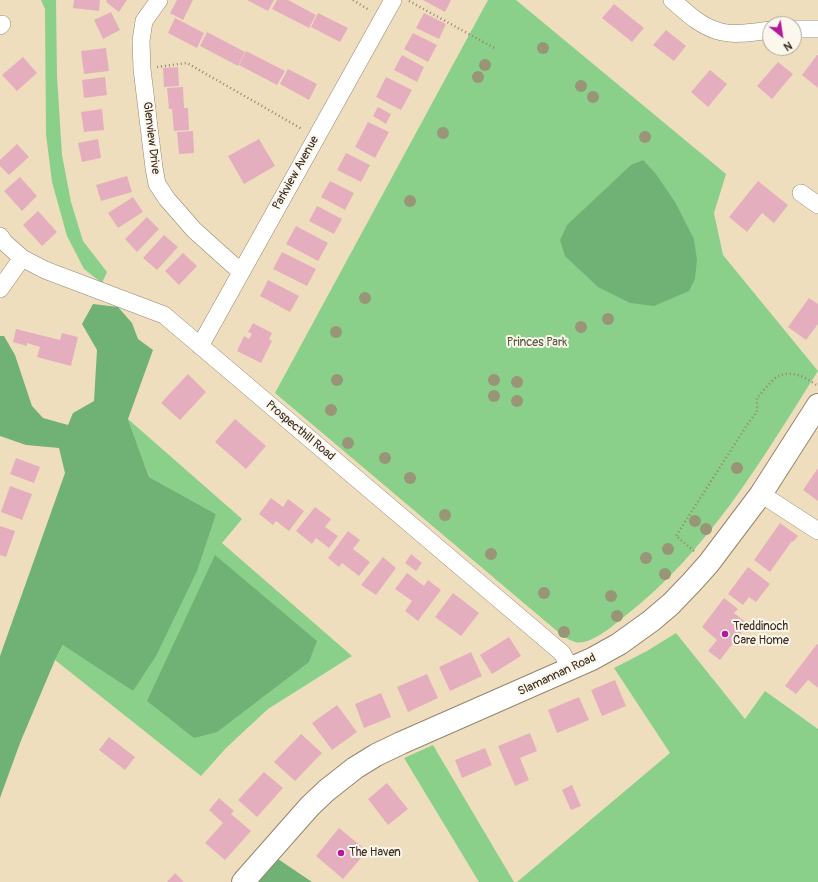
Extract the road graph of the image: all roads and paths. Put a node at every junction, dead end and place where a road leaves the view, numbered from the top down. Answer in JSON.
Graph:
{"nodes":[{"id":1,"x":159,"y":0,"type":"edge"},
{"id":2,"x":393,"y":0,"type":"edge"},
{"id":3,"x":407,"y":0,"type":"edge"},
{"id":4,"x":672,"y":0,"type":"edge"},
{"id":5,"x":802,"y":28,"type":"edge"},
{"id":6,"x":818,"y":29,"type":"edge"},
{"id":7,"x":762,"y":31,"type":"edge"},
{"id":8,"x":496,"y":49,"type":"dead end"},
{"id":9,"x":142,"y":69,"type":"junction"},
{"id":10,"x":316,"y":137,"type":"junction"},
{"id":11,"x":801,"y":193,"type":"dead end"},
{"id":12,"x":818,"y":205,"type":"edge"},
{"id":13,"x":0,"y":236,"type":"edge"},
{"id":14,"x":22,"y":258,"type":"junction"},
{"id":15,"x":242,"y":270,"type":"junction"},
{"id":16,"x":0,"y":289,"type":"edge"},
{"id":17,"x":200,"y":346,"type":"junction"},
{"id":18,"x":818,"y":386,"type":"edge"},
{"id":19,"x":818,"y":405,"type":"edge"},
{"id":20,"x":761,"y":494,"type":"junction"},
{"id":21,"x":818,"y":532,"type":"edge"},
{"id":22,"x":709,"y":563,"type":"junction"},
{"id":23,"x":571,"y":670,"type":"junction"},
{"id":24,"x":243,"y":882,"type":"edge"}],
"edges":[{"from":1,"to":9,"type":"street","name":"Glenview Drive"},
{"from":2,"to":10,"type":"street","name":"Parkview Avenue"},
{"from":3,"to":8,"type":"path"},
{"from":4,"to":7,"type":"street"},
{"from":5,"to":6,"type":"street"},
{"from":9,"to":10,"type":"path"},
{"from":9,"to":15,"type":"street","name":"Glenview Drive"},
{"from":10,"to":15,"type":"street","name":"Parkview Avenue"},
{"from":11,"to":12,"type":"street"},
{"from":13,"to":14,"type":"street","name":"Prospecthill Road"},
{"from":14,"to":16,"type":"street"},
{"from":14,"to":17,"type":"street","name":"Prospecthill Road"},
{"from":15,"to":17,"type":"street","name":"Parkview Avenue"},
{"from":17,"to":23,"type":"street","name":"Prospecthill Road"},
{"from":18,"to":22,"type":"path"},
{"from":19,"to":20,"type":"main road","name":"Slamannan Road"},
{"from":20,"to":21,"type":"street"},
{"from":20,"to":22,"type":"main road","name":"Slamannan Road"},
{"from":22,"to":23,"type":"main road","name":"Slamannan Road"},
{"from":23,"to":24,"type":"main road","name":"Slamannan Road"}]}
